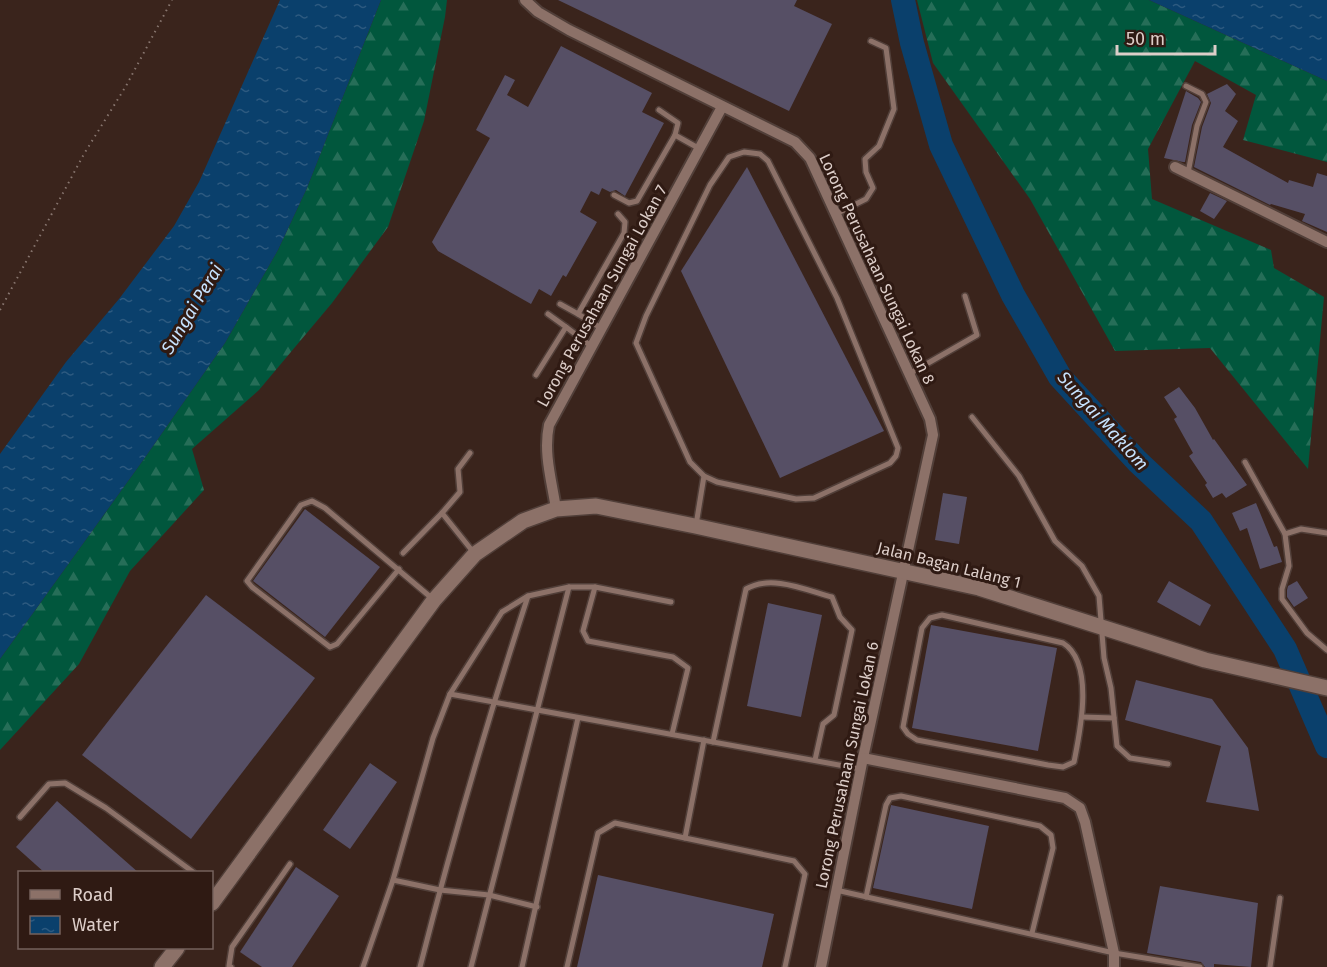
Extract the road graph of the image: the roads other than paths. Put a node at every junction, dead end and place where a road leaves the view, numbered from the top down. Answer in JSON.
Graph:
{"nodes":[{"id":1,"x":525,"y":0,"type":"edge"},
{"id":2,"x":871,"y":41,"type":"dead end"},
{"id":3,"x":1186,"y":86,"type":"dead end"},
{"id":4,"x":722,"y":107,"type":"junction"},
{"id":5,"x":659,"y":110,"type":"dead end"},
{"id":6,"x":675,"y":135,"type":"junction"},
{"id":7,"x":700,"y":149,"type":"junction"},
{"id":8,"x":1175,"y":167,"type":"dead end"},
{"id":9,"x":1188,"y":174,"type":"junction"},
{"id":10,"x":614,"y":195,"type":"dead end"},
{"id":11,"x":618,"y":214,"type":"dead end"},
{"id":12,"x":836,"y":214,"type":"junction"},
{"id":13,"x":1327,"y":242,"type":"edge"},
{"id":14,"x":965,"y":296,"type":"dead end"},
{"id":15,"x":560,"y":304,"type":"dead end"},
{"id":16,"x":548,"y":314,"type":"dead end"},
{"id":17,"x":578,"y":314,"type":"junction"},
{"id":18,"x":566,"y":327,"type":"junction"},
{"id":19,"x":601,"y":328,"type":"junction"},
{"id":20,"x":591,"y":346,"type":"junction"},
{"id":21,"x":909,"y":374,"type":"junction"},
{"id":22,"x":536,"y":375,"type":"dead end"},
{"id":23,"x":972,"y":417,"type":"dead end"},
{"id":24,"x":470,"y":453,"type":"dead end"},
{"id":25,"x":1245,"y":462,"type":"dead end"},
{"id":26,"x":704,"y":476,"type":"junction"},
{"id":27,"x":556,"y":509,"type":"junction"},
{"id":28,"x":442,"y":513,"type":"junction"},
{"id":29,"x":695,"y":526,"type":"junction"},
{"id":30,"x":1327,"y":533,"type":"edge"},
{"id":31,"x":1285,"y":534,"type":"junction"},
{"id":32,"x":404,"y":553,"type":"dead end"},
{"id":33,"x":475,"y":554,"type":"junction"},
{"id":34,"x":399,"y":569,"type":"junction"},
{"id":35,"x":903,"y":570,"type":"junction"},
{"id":36,"x":568,"y":587,"type":"junction"},
{"id":37,"x":595,"y":587,"type":"junction"},
{"id":38,"x":528,"y":596,"type":"junction"},
{"id":39,"x":434,"y":600,"type":"junction"},
{"id":40,"x":671,"y":602,"type":"dead end"},
{"id":41,"x":1101,"y":627,"type":"junction"},
{"id":42,"x":1327,"y":650,"type":"edge"},
{"id":43,"x":1327,"y":688,"type":"edge"},
{"id":44,"x":450,"y":694,"type":"junction"},
{"id":45,"x":493,"y":702,"type":"junction"},
{"id":46,"x":537,"y":710,"type":"junction"},
{"id":47,"x":1082,"y":717,"type":"junction"},
{"id":48,"x":578,"y":718,"type":"junction"},
{"id":49,"x":1114,"y":718,"type":"junction"},
{"id":50,"x":672,"y":735,"type":"junction"},
{"id":51,"x":704,"y":740,"type":"junction"},
{"id":52,"x":713,"y":742,"type":"junction"},
{"id":53,"x":814,"y":760,"type":"junction"},
{"id":54,"x":862,"y":763,"type":"junction"},
{"id":55,"x":1168,"y":765,"type":"dead end"},
{"id":56,"x":20,"y":817,"type":"dead end"},
{"id":57,"x":686,"y":838,"type":"junction"},
{"id":58,"x":290,"y":864,"type":"dead end"},
{"id":59,"x":183,"y":870,"type":"edge"},
{"id":60,"x":393,"y":880,"type":"junction"},
{"id":61,"x":440,"y":890,"type":"junction"},
{"id":62,"x":836,"y":890,"type":"junction"},
{"id":63,"x":214,"y":893,"type":"edge"},
{"id":64,"x":489,"y":895,"type":"junction"},
{"id":65,"x":866,"y":897,"type":"junction"},
{"id":66,"x":1280,"y":898,"type":"dead end"},
{"id":67,"x":537,"y":907,"type":"junction"},
{"id":68,"x":1032,"y":933,"type":"junction"},
{"id":69,"x":176,"y":949,"type":"edge"},
{"id":70,"x":1114,"y":953,"type":"junction"},
{"id":71,"x":162,"y":967,"type":"edge"},
{"id":72,"x":231,"y":967,"type":"edge"},
{"id":73,"x":363,"y":967,"type":"edge"},
{"id":74,"x":420,"y":967,"type":"edge"},
{"id":75,"x":471,"y":967,"type":"edge"},
{"id":76,"x":522,"y":967,"type":"edge"},
{"id":77,"x":567,"y":967,"type":"edge"},
{"id":78,"x":785,"y":967,"type":"edge"},
{"id":79,"x":821,"y":967,"type":"edge"},
{"id":80,"x":1114,"y":967,"type":"edge"},
{"id":81,"x":1200,"y":967,"type":"edge"},
{"id":82,"x":1270,"y":967,"type":"edge"}],
"edges":[{"from":1,"to":4,"type":"street","name":"Lorong Perusahaan Sungai Lokan 8"},
{"from":2,"to":12,"type":"lane"},
{"from":3,"to":9,"type":"lane"},
{"from":4,"to":7,"type":"street","name":"Lorong Perusahaan Sungai Lokan 7"},
{"from":4,"to":12,"type":"street","name":"Lorong Perusahaan Sungai Lokan 8"},
{"from":5,"to":6,"type":"lane"},
{"from":6,"to":7,"type":"lane"},
{"from":6,"to":10,"type":"lane"},
{"from":7,"to":19,"type":"street","name":"Lorong Perusahaan Sungai Lokan 7"},
{"from":8,"to":9,"type":"street"},
{"from":9,"to":13,"type":"street"},
{"from":11,"to":17,"type":"lane"},
{"from":12,"to":21,"type":"street","name":"Lorong Perusahaan Sungai Lokan 8"},
{"from":14,"to":21,"type":"lane"},
{"from":15,"to":17,"type":"lane"},
{"from":16,"to":18,"type":"lane"},
{"from":17,"to":19,"type":"lane"},
{"from":18,"to":20,"type":"lane"},
{"from":18,"to":22,"type":"lane"},
{"from":19,"to":20,"type":"street","name":"Lorong Perusahaan Sungai Lokan 7"},
{"from":20,"to":27,"type":"street","name":"Lorong Perusahaan Sungai Lokan 7"},
{"from":21,"to":35,"type":"street","name":"Lorong Perusahaan Sungai Lokan 8"},
{"from":23,"to":41,"type":"lane"},
{"from":24,"to":28,"type":"lane"},
{"from":25,"to":31,"type":"lane"},
{"from":26,"to":26,"type":"lane"},
{"from":26,"to":29,"type":"lane"},
{"from":27,"to":29,"type":"main road","name":"Jalan Bagan Lalang 1"},
{"from":27,"to":33,"type":"main road","name":"Jalan Bagan Lalang 1"},
{"from":28,"to":32,"type":"lane"},
{"from":28,"to":33,"type":"lane"},
{"from":29,"to":35,"type":"main road","name":"Jalan Bagan Lalang 1"},
{"from":30,"to":31,"type":"lane"},
{"from":31,"to":42,"type":"lane"},
{"from":33,"to":39,"type":"main road","name":"Jalan Bagan Lalang 1"},
{"from":34,"to":34,"type":"lane"},
{"from":34,"to":39,"type":"lane"},
{"from":35,"to":41,"type":"main road","name":"Jalan Bagan Lalang 1"},
{"from":35,"to":54,"type":"street","name":"Lorong Perusahaan Sungai Lokan 6"},
{"from":36,"to":37,"type":"lane"},
{"from":36,"to":38,"type":"lane"},
{"from":36,"to":46,"type":"lane"},
{"from":37,"to":40,"type":"lane"},
{"from":37,"to":50,"type":"lane"},
{"from":38,"to":44,"type":"lane"},
{"from":38,"to":45,"type":"lane"},
{"from":39,"to":63,"type":"main road","name":"Jalan Bagan Lalang 1"},
{"from":41,"to":43,"type":"main road","name":"Jalan Bagan Lalang 1"},
{"from":41,"to":49,"type":"lane"},
{"from":44,"to":45,"type":"lane"},
{"from":44,"to":60,"type":"lane"},
{"from":45,"to":46,"type":"lane"},
{"from":45,"to":61,"type":"lane"},
{"from":46,"to":48,"type":"lane"},
{"from":46,"to":64,"type":"lane"},
{"from":47,"to":47,"type":"lane"},
{"from":47,"to":49,"type":"lane"},
{"from":48,"to":50,"type":"lane"},
{"from":48,"to":67,"type":"lane"},
{"from":49,"to":55,"type":"lane"},
{"from":50,"to":51,"type":"lane"},
{"from":51,"to":52,"type":"lane"},
{"from":51,"to":57,"type":"lane"},
{"from":52,"to":53,"type":"lane"},
{"from":52,"to":53,"type":"lane"},
{"from":53,"to":54,"type":"lane"},
{"from":54,"to":62,"type":"street","name":"Lorong Perusahaan Sungai Lokan 6"},
{"from":54,"to":70,"type":"street"},
{"from":56,"to":59,"type":"lane"},
{"from":57,"to":77,"type":"lane"},
{"from":57,"to":78,"type":"lane"},
{"from":58,"to":72,"type":"lane"},
{"from":60,"to":61,"type":"lane"},
{"from":60,"to":73,"type":"lane"},
{"from":61,"to":64,"type":"lane"},
{"from":61,"to":74,"type":"lane"},
{"from":62,"to":65,"type":"lane"},
{"from":62,"to":79,"type":"street","name":"Lorong Perusahaan Sungai Lokan 6"},
{"from":64,"to":67,"type":"lane"},
{"from":64,"to":75,"type":"lane"},
{"from":65,"to":68,"type":"lane"},
{"from":65,"to":68,"type":"lane"},
{"from":66,"to":82,"type":"lane"},
{"from":67,"to":76,"type":"lane"},
{"from":68,"to":70,"type":"lane"},
{"from":69,"to":71,"type":"main road"},
{"from":70,"to":80,"type":"street"},
{"from":70,"to":81,"type":"lane"}]}
